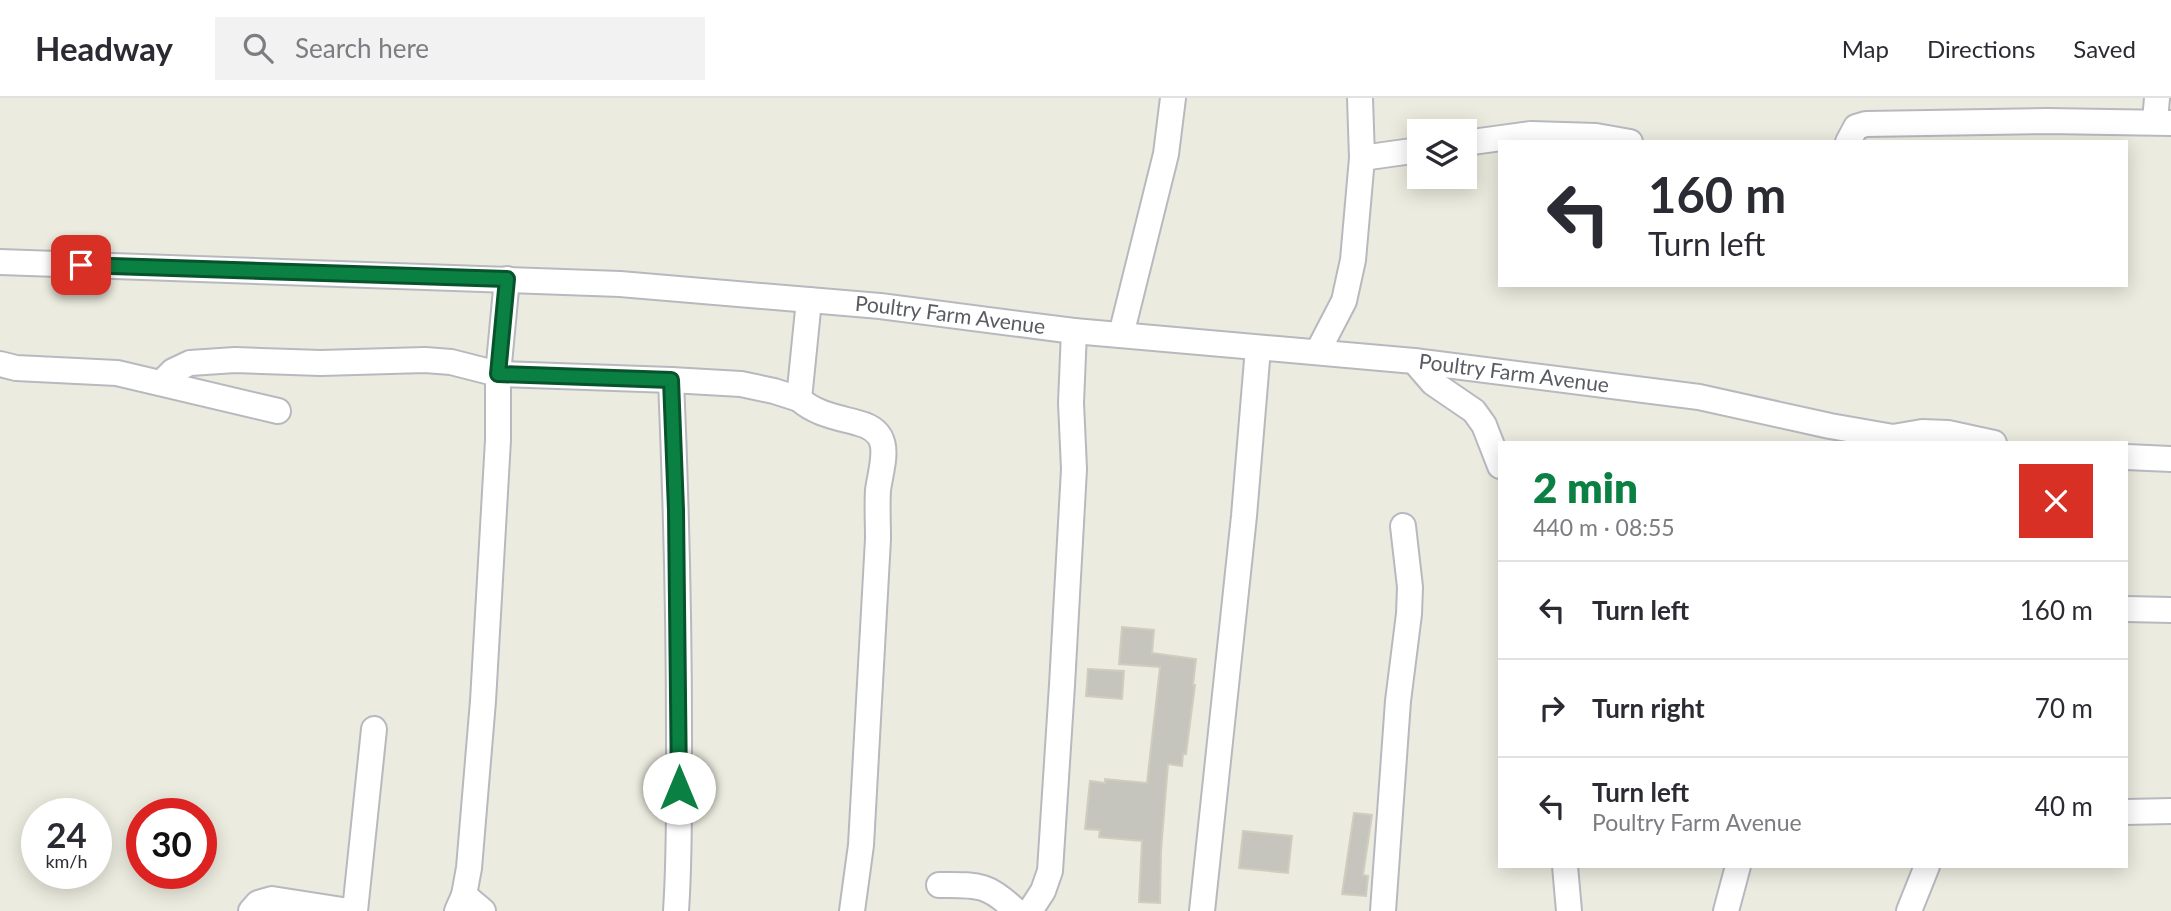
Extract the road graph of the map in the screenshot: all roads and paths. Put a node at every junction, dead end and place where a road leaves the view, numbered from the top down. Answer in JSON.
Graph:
{"nodes":[{"id":1,"x":1173,"y":98,"type":"edge"},
{"id":2,"x":1360,"y":98,"type":"edge"},
{"id":3,"x":2161,"y":114,"type":"edge"},
{"id":4,"x":1619,"y":140,"type":"edge"},
{"id":5,"x":1849,"y":140,"type":"edge"},
{"id":6,"x":1477,"y":142,"type":"edge"},
{"id":7,"x":1407,"y":152,"type":"edge"},
{"id":8,"x":1362,"y":158,"type":"junction"},
{"id":9,"x":0,"y":261,"type":"edge"},
{"id":10,"x":507,"y":279,"type":"junction"},
{"id":11,"x":809,"y":300,"type":"junction"},
{"id":12,"x":1074,"y":331,"type":"junction"},
{"id":13,"x":1121,"y":335,"type":"junction"},
{"id":14,"x":1258,"y":348,"type":"junction"},
{"id":15,"x":1318,"y":351,"type":"junction"},
{"id":16,"x":1414,"y":361,"type":"junction"},
{"id":17,"x":0,"y":364,"type":"edge"},
{"id":18,"x":498,"y":374,"type":"junction"},
{"id":19,"x":671,"y":380,"type":"junction"},
{"id":20,"x":161,"y":383,"type":"junction"},
{"id":21,"x":799,"y":399,"type":"junction"},
{"id":22,"x":278,"y":411,"type":"dead end"},
{"id":23,"x":1898,"y":440,"type":"edge"},
{"id":24,"x":1966,"y":440,"type":"edge"},
{"id":25,"x":2128,"y":457,"type":"edge"},
{"id":26,"x":2171,"y":459,"type":"edge"},
{"id":27,"x":1498,"y":461,"type":"edge"},
{"id":28,"x":1403,"y":526,"type":"dead end"},
{"id":29,"x":2128,"y":609,"type":"edge"},
{"id":30,"x":2171,"y":610,"type":"edge"},
{"id":31,"x":374,"y":729,"type":"dead end"},
{"id":32,"x":2171,"y":811,"type":"edge"},
{"id":33,"x":2128,"y":812,"type":"edge"},
{"id":34,"x":1565,"y":868,"type":"edge"},
{"id":35,"x":1737,"y":868,"type":"edge"},
{"id":36,"x":1926,"y":868,"type":"edge"},
{"id":37,"x":939,"y":885,"type":"dead end"},
{"id":38,"x":460,"y":903,"type":"edge"},
{"id":39,"x":251,"y":911,"type":"edge"},
{"id":40,"x":349,"y":911,"type":"edge"},
{"id":41,"x":355,"y":911,"type":"edge"},
{"id":42,"x":483,"y":911,"type":"edge"},
{"id":43,"x":676,"y":911,"type":"edge"},
{"id":44,"x":852,"y":911,"type":"edge"},
{"id":45,"x":1016,"y":911,"type":"edge"},
{"id":46,"x":1030,"y":911,"type":"edge"},
{"id":47,"x":1202,"y":911,"type":"edge"},
{"id":48,"x":1383,"y":911,"type":"edge"},
{"id":49,"x":1569,"y":911,"type":"edge"},
{"id":50,"x":1726,"y":911,"type":"edge"},
{"id":51,"x":1909,"y":911,"type":"edge"}],
"edges":[{"from":1,"to":13,"type":"street"},
{"from":2,"to":8,"type":"street"},
{"from":3,"to":5,"type":"street"},
{"from":4,"to":6,"type":"street"},
{"from":7,"to":8,"type":"street"},
{"from":8,"to":15,"type":"street"},
{"from":9,"to":10,"type":"street","name":"Poultry Farm Avenue"},
{"from":10,"to":11,"type":"street","name":"Poultry Farm Avenue"},
{"from":10,"to":18,"type":"street"},
{"from":11,"to":12,"type":"street","name":"Poultry Farm Avenue"},
{"from":11,"to":21,"type":"street"},
{"from":12,"to":13,"type":"street","name":"Poultry Farm Avenue"},
{"from":12,"to":46,"type":"street"},
{"from":13,"to":14,"type":"street","name":"Poultry Farm Avenue"},
{"from":14,"to":15,"type":"street","name":"Poultry Farm Avenue"},
{"from":14,"to":47,"type":"street"},
{"from":15,"to":16,"type":"street","name":"Poultry Farm Avenue"},
{"from":16,"to":23,"type":"street","name":"Poultry Farm Avenue"},
{"from":16,"to":27,"type":"street"},
{"from":17,"to":20,"type":"street"},
{"from":18,"to":19,"type":"street"},
{"from":18,"to":20,"type":"street"},
{"from":18,"to":38,"type":"street"},
{"from":19,"to":21,"type":"street"},
{"from":19,"to":43,"type":"street"},
{"from":20,"to":22,"type":"street"},
{"from":21,"to":44,"type":"street"},
{"from":23,"to":24,"type":"street","name":"Poultry Farm Avenue"},
{"from":25,"to":26,"type":"street"},
{"from":28,"to":48,"type":"street"},
{"from":29,"to":30,"type":"street"},
{"from":31,"to":41,"type":"street"},
{"from":32,"to":33,"type":"street"},
{"from":34,"to":49,"type":"street"},
{"from":35,"to":50,"type":"street"},
{"from":36,"to":51,"type":"street"},
{"from":37,"to":45,"type":"street"},
{"from":38,"to":42,"type":"street"},
{"from":39,"to":40,"type":"street"}]}
